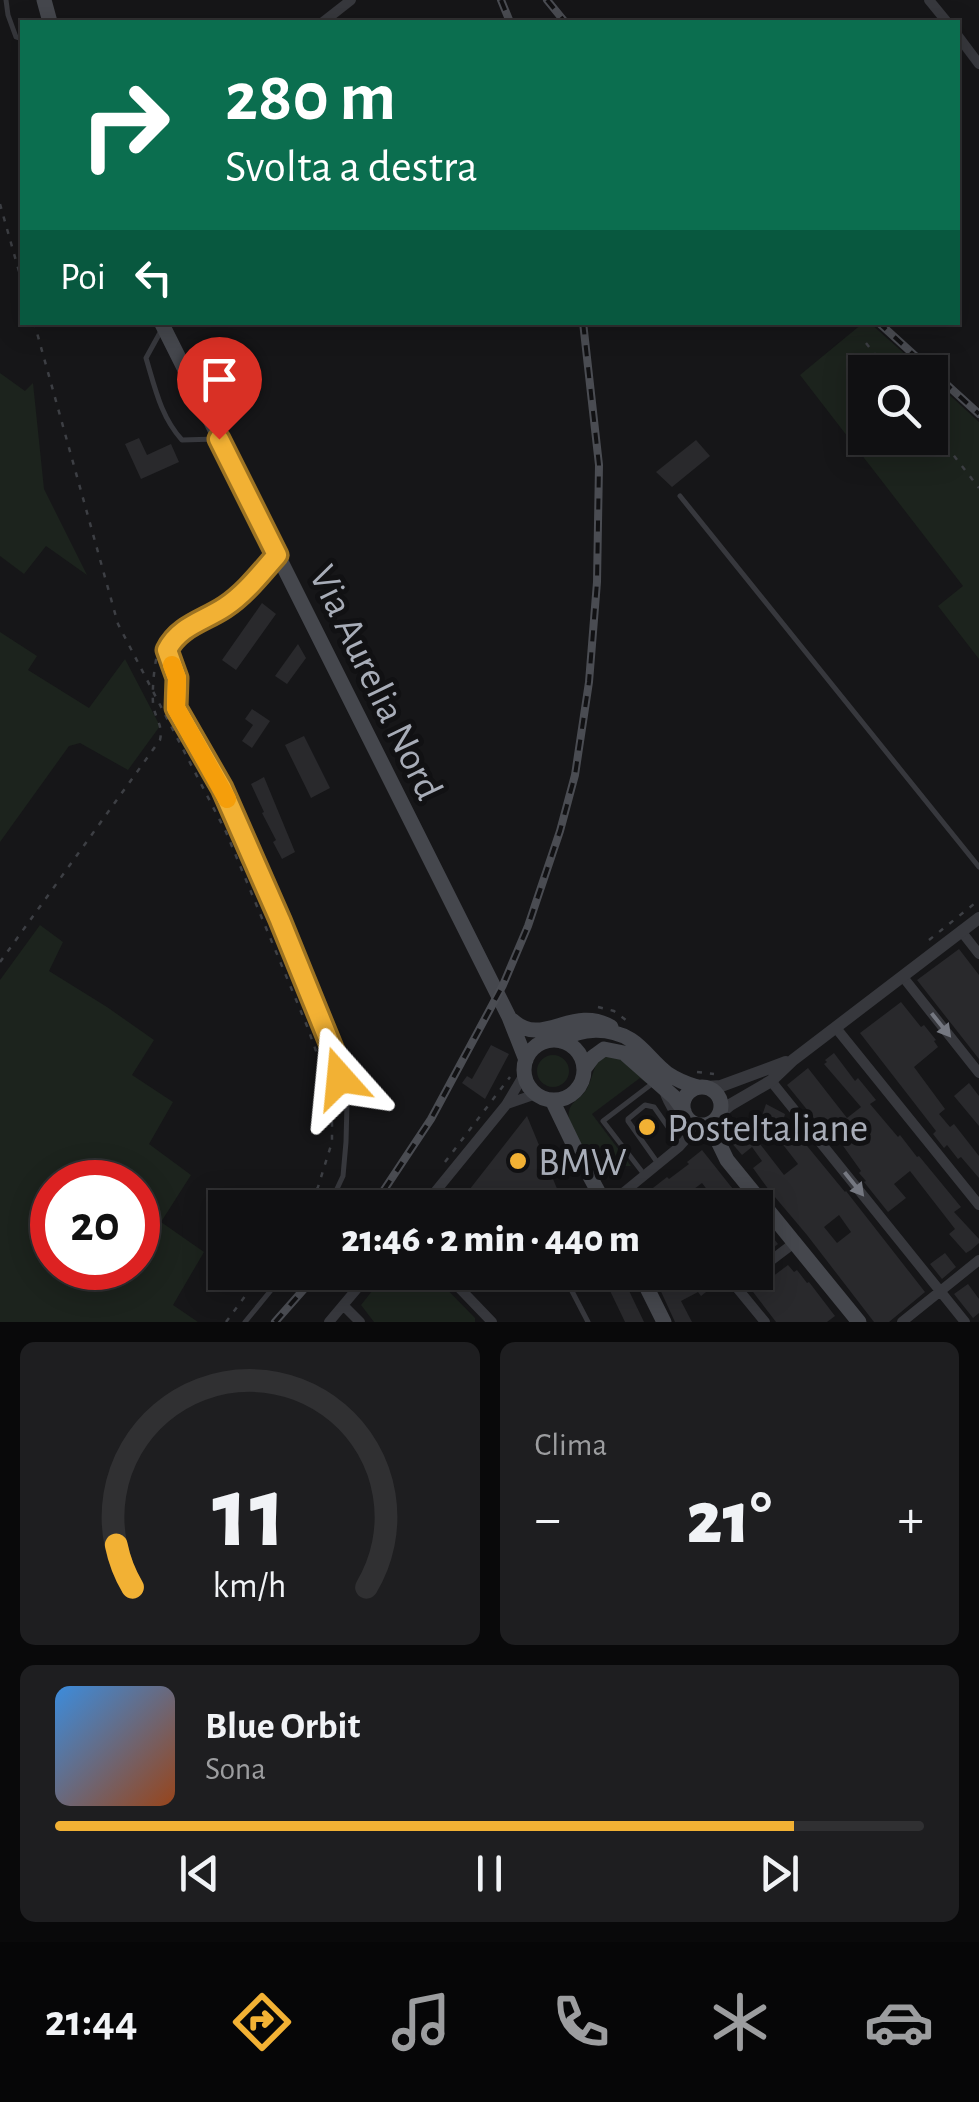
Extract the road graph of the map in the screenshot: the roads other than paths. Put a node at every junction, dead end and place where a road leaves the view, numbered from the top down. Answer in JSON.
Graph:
{"nodes":[{"id":1,"x":6,"y":0,"type":"edge"},
{"id":2,"x":350,"y":0,"type":"edge"},
{"id":3,"x":929,"y":0,"type":"edge"},
{"id":4,"x":325,"y":20,"type":"edge"},
{"id":5,"x":945,"y":20,"type":"edge"},
{"id":6,"x":20,"y":38,"type":"edge"},
{"id":7,"x":960,"y":39,"type":"edge"},
{"id":8,"x":979,"y":64,"type":"edge"},
{"id":9,"x":162,"y":325,"type":"edge"},
{"id":10,"x":219,"y":439,"type":"junction"},
{"id":11,"x":680,"y":496,"type":"dead end"},
{"id":12,"x":277,"y":555,"type":"junction"},
{"id":13,"x":979,"y":867,"type":"edge"},
{"id":14,"x":979,"y":918,"type":"edge"},
{"id":15,"x":961,"y":932,"type":"junction"},
{"id":16,"x":979,"y":954,"type":"edge"},
{"id":17,"x":903,"y":978,"type":"junction"},
{"id":18,"x":508,"y":1017,"type":"junction"},
{"id":19,"x":836,"y":1028,"type":"junction"},
{"id":20,"x":633,"y":1034,"type":"junction"},
{"id":21,"x":561,"y":1041,"type":"junction"},
{"id":22,"x":793,"y":1060,"type":"junction"},
{"id":23,"x":522,"y":1067,"type":"junction"},
{"id":24,"x":584,"y":1069,"type":"junction"},
{"id":25,"x":979,"y":1073,"type":"edge"},
{"id":26,"x":772,"y":1081,"type":"junction"},
{"id":27,"x":660,"y":1085,"type":"junction"},
{"id":28,"x":701,"y":1087,"type":"junction"},
{"id":29,"x":544,"y":1097,"type":"junction"},
{"id":30,"x":506,"y":1105,"type":"junction"},
{"id":31,"x":684,"y":1111,"type":"junction"},
{"id":32,"x":717,"y":1117,"type":"junction"},
{"id":33,"x":682,"y":1145,"type":"junction"},
{"id":34,"x":659,"y":1164,"type":"junction"},
{"id":35,"x":644,"y":1176,"type":"junction"},
{"id":36,"x":336,"y":1190,"type":"edge"},
{"id":37,"x":437,"y":1190,"type":"edge"},
{"id":38,"x":598,"y":1190,"type":"edge"},
{"id":39,"x":627,"y":1190,"type":"edge"},
{"id":40,"x":979,"y":1205,"type":"edge"},
{"id":41,"x":794,"y":1243,"type":"junction"},
{"id":42,"x":773,"y":1259,"type":"edge"},
{"id":43,"x":979,"y":1260,"type":"edge"},
{"id":44,"x":271,"y":1290,"type":"edge"},
{"id":45,"x":357,"y":1290,"type":"edge"},
{"id":46,"x":461,"y":1290,"type":"edge"},
{"id":47,"x":571,"y":1290,"type":"edge"},
{"id":48,"x":648,"y":1290,"type":"edge"},
{"id":49,"x":738,"y":1290,"type":"edge"},
{"id":50,"x":940,"y":1291,"type":"junction"},
{"id":51,"x":344,"y":1306,"type":"junction"},
{"id":52,"x":851,"y":1319,"type":"edge"},
{"id":53,"x":245,"y":1322,"type":"edge"},
{"id":54,"x":329,"y":1322,"type":"edge"},
{"id":55,"x":360,"y":1322,"type":"edge"},
{"id":56,"x":492,"y":1322,"type":"edge"},
{"id":57,"x":588,"y":1322,"type":"edge"},
{"id":58,"x":664,"y":1322,"type":"edge"},
{"id":59,"x":765,"y":1322,"type":"edge"},
{"id":60,"x":902,"y":1322,"type":"edge"},
{"id":61,"x":965,"y":1322,"type":"edge"}],
"edges":[{"from":1,"to":6,"type":"lane"},
{"from":2,"to":4,"type":"street"},
{"from":3,"to":5,"type":"street"},
{"from":7,"to":8,"type":"street"},
{"from":9,"to":10,"type":"main road","name":"Via Aurelia Nord"},
{"from":9,"to":10,"type":"lane"},
{"from":10,"to":12,"type":"main road","name":"Via Aurelia Nord"},
{"from":11,"to":13,"type":"lane"},
{"from":12,"to":18,"type":"main road","name":"Via Aurelia Nord"},
{"from":12,"to":36,"type":"lane"},
{"from":14,"to":15,"type":"street"},
{"from":15,"to":16,"type":"street"},
{"from":15,"to":17,"type":"street"},
{"from":17,"to":19,"type":"street"},
{"from":17,"to":25,"type":"street","one_way":true},
{"from":18,"to":20,"type":"main road"},
{"from":18,"to":23,"type":"main road","name":"Via Aurelia Nord"},
{"from":19,"to":22,"type":"street"},
{"from":19,"to":40,"type":"street"},
{"from":20,"to":21,"type":"main road"},
{"from":20,"to":28,"type":"main road"},
{"from":21,"to":23,"type":"main road"},
{"from":21,"to":24,"type":"main road"},
{"from":22,"to":26,"type":"street"},
{"from":22,"to":28,"type":"street"},
{"from":23,"to":29,"type":"main road"},
{"from":23,"to":30,"type":"street"},
{"from":24,"to":27,"type":"main road"},
{"from":24,"to":29,"type":"main road"},
{"from":26,"to":32,"type":"street"},
{"from":26,"to":50,"type":"street","one_way":true},
{"from":27,"to":31,"type":"main road"},
{"from":27,"to":33,"type":"street"},
{"from":27,"to":35,"type":"lane"},
{"from":28,"to":31,"type":"main road"},
{"from":28,"to":32,"type":"main road"},
{"from":29,"to":30,"type":"street"},
{"from":29,"to":38,"type":"main road"},
{"from":30,"to":37,"type":"street"},
{"from":31,"to":32,"type":"main road"},
{"from":32,"to":41,"type":"main road"},
{"from":33,"to":34,"type":"street"},
{"from":33,"to":34,"type":"lane"},
{"from":34,"to":35,"type":"street"},
{"from":35,"to":39,"type":"street"},
{"from":41,"to":42,"type":"street"},
{"from":41,"to":52,"type":"main road"},
{"from":43,"to":50,"type":"street"},
{"from":44,"to":53,"type":"lane"},
{"from":45,"to":51,"type":"street"},
{"from":46,"to":56,"type":"street"},
{"from":47,"to":57,"type":"lane"},
{"from":48,"to":58,"type":"main road"},
{"from":49,"to":59,"type":"street"},
{"from":50,"to":60,"type":"street"},
{"from":50,"to":61,"type":"street"},
{"from":51,"to":54,"type":"street"},
{"from":51,"to":55,"type":"street"}]}
